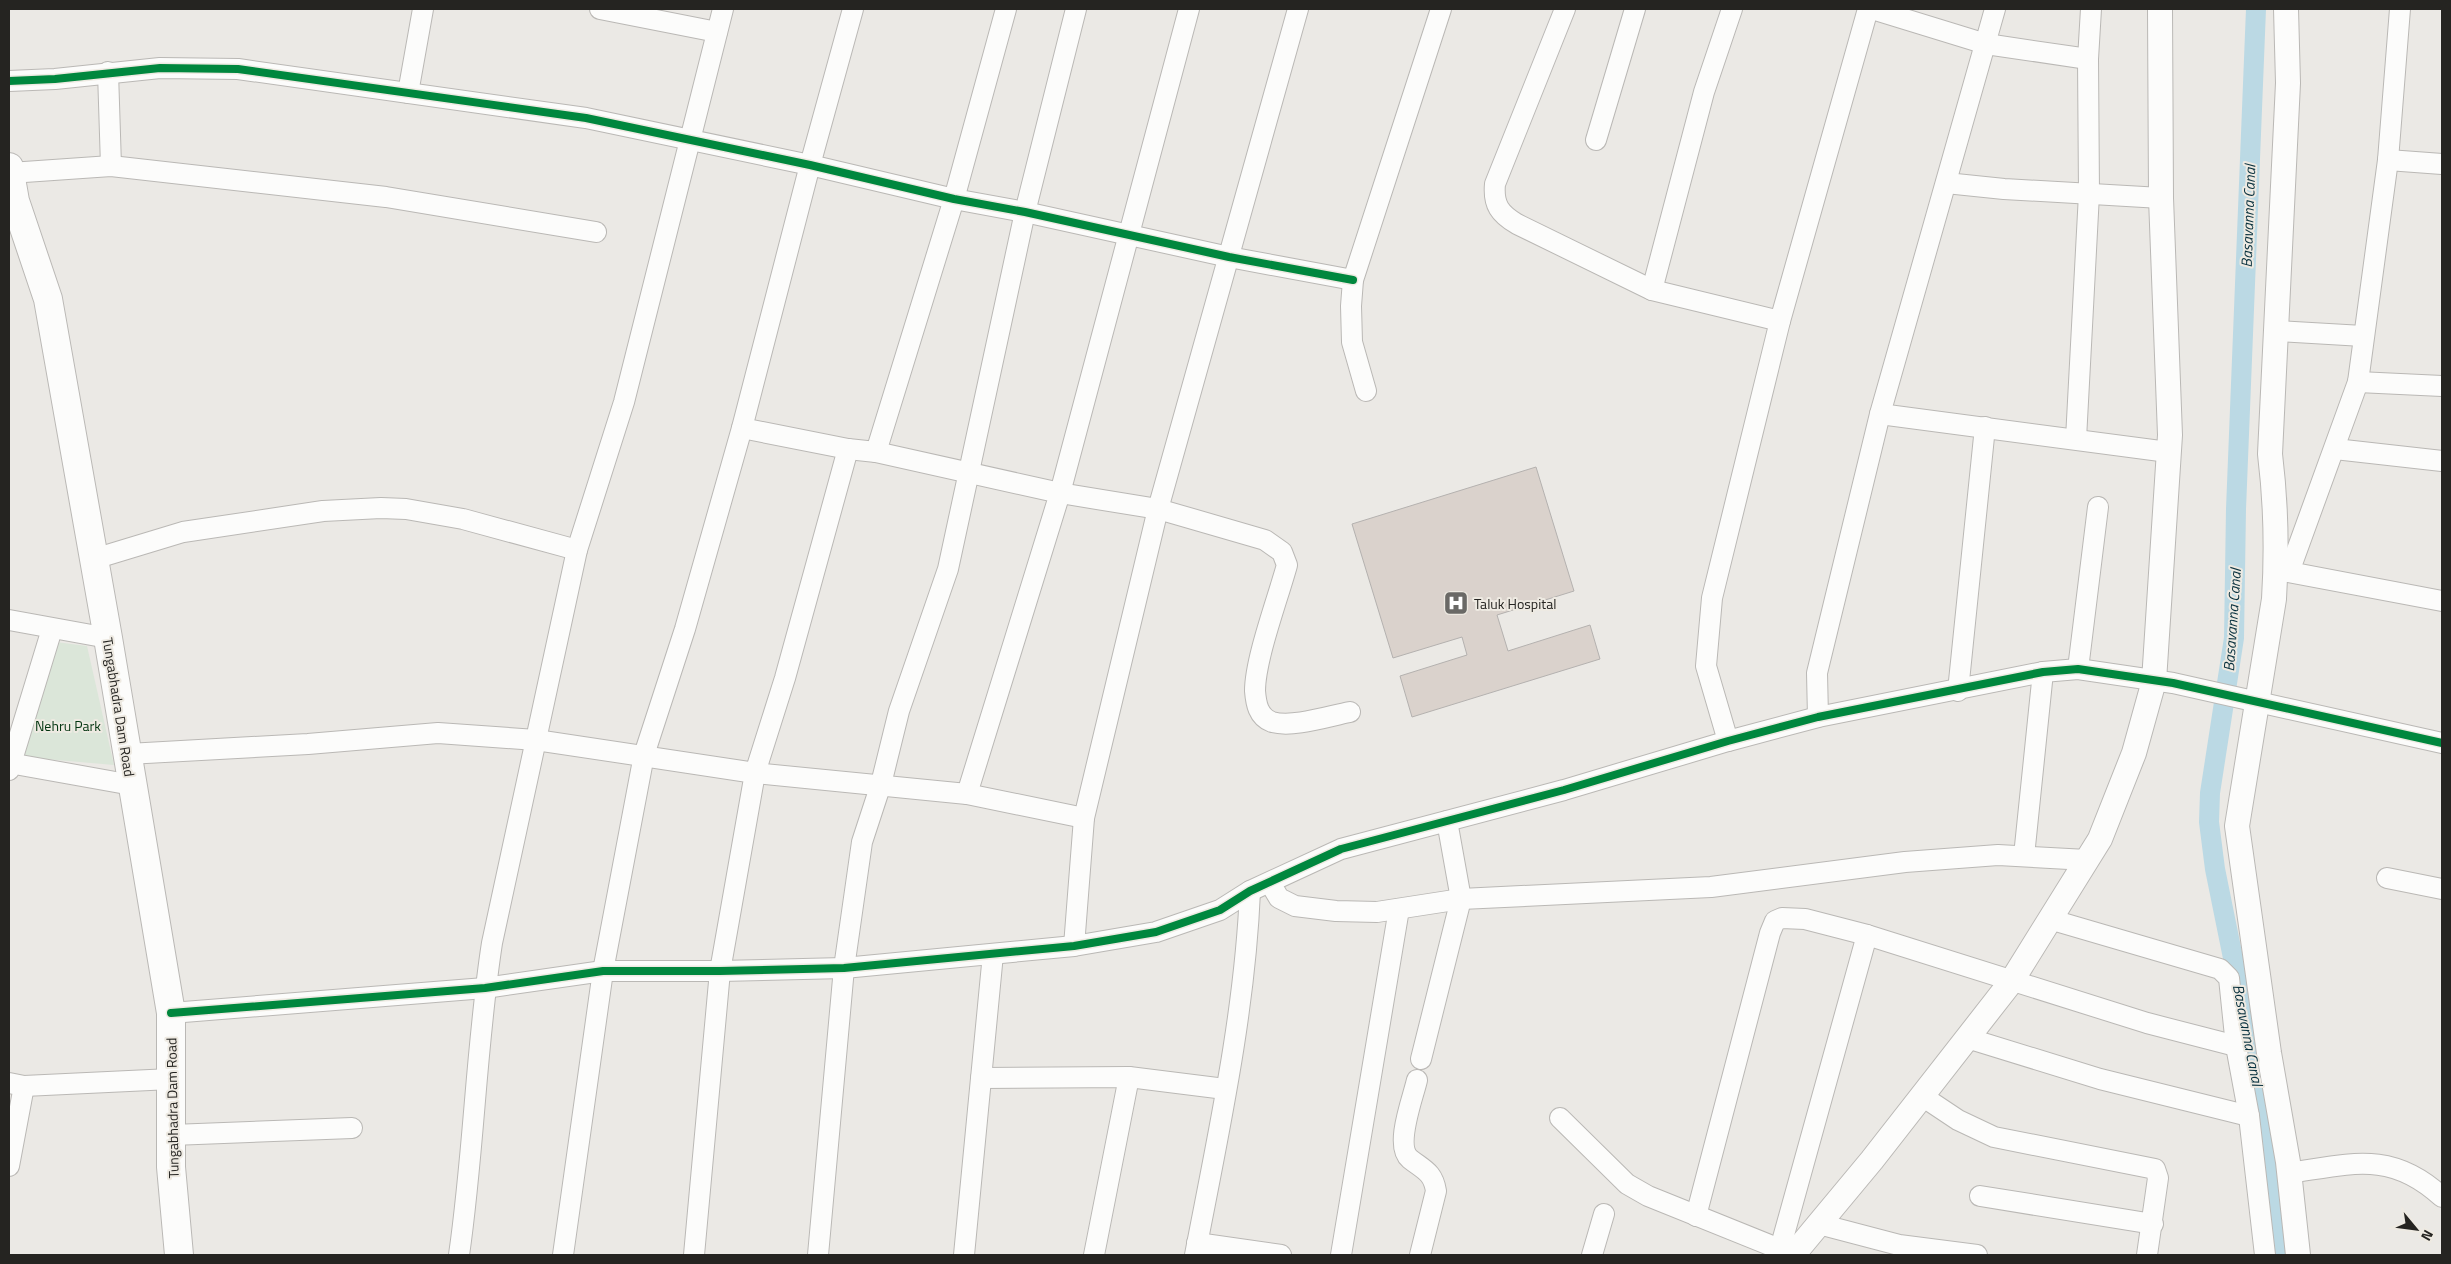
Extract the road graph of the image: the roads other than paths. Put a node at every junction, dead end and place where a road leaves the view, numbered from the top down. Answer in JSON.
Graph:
{"nodes":[{"id":1,"x":422,"y":9,"type":"edge"},
{"id":2,"x":600,"y":9,"type":"edge"},
{"id":3,"x":723,"y":9,"type":"edge"},
{"id":4,"x":853,"y":9,"type":"edge"},
{"id":5,"x":1006,"y":9,"type":"edge"},
{"id":6,"x":1076,"y":9,"type":"edge"},
{"id":7,"x":1189,"y":9,"type":"edge"},
{"id":8,"x":1298,"y":9,"type":"edge"},
{"id":9,"x":1441,"y":9,"type":"edge"},
{"id":10,"x":1566,"y":9,"type":"edge"},
{"id":11,"x":1635,"y":9,"type":"edge"},
{"id":12,"x":1732,"y":9,"type":"edge"},
{"id":13,"x":1868,"y":9,"type":"edge"},
{"id":14,"x":1872,"y":9,"type":"edge"},
{"id":15,"x":1995,"y":9,"type":"edge"},
{"id":16,"x":2091,"y":9,"type":"edge"},
{"id":17,"x":2160,"y":9,"type":"edge"},
{"id":18,"x":2286,"y":9,"type":"edge"},
{"id":19,"x":2400,"y":9,"type":"edge"},
{"id":20,"x":717,"y":32,"type":"junction"},
{"id":21,"x":1986,"y":44,"type":"junction"},
{"id":22,"x":2088,"y":59,"type":"junction"},
{"id":23,"x":108,"y":72,"type":"junction"},
{"id":24,"x":9,"y":81,"type":"edge"},
{"id":25,"x":408,"y":93,"type":"junction"},
{"id":26,"x":689,"y":140,"type":"junction"},
{"id":27,"x":1596,"y":140,"type":"dead end"},
{"id":28,"x":2388,"y":160,"type":"junction"},
{"id":29,"x":2442,"y":164,"type":"edge"},
{"id":30,"x":810,"y":165,"type":"junction"},
{"id":31,"x":111,"y":166,"type":"junction"},
{"id":32,"x":9,"y":170,"type":"edge"},
{"id":33,"x":1946,"y":183,"type":"junction"},
{"id":34,"x":2089,"y":194,"type":"junction"},
{"id":35,"x":2160,"y":198,"type":"junction"},
{"id":36,"x":954,"y":200,"type":"junction"},
{"id":37,"x":12,"y":202,"type":"edge"},
{"id":38,"x":1025,"y":212,"type":"junction"},
{"id":39,"x":596,"y":232,"type":"dead end"},
{"id":40,"x":1128,"y":233,"type":"junction"},
{"id":41,"x":1229,"y":257,"type":"junction"},
{"id":42,"x":1353,"y":280,"type":"junction"},
{"id":43,"x":1652,"y":290,"type":"junction"},
{"id":44,"x":1780,"y":321,"type":"junction"},
{"id":45,"x":2276,"y":331,"type":"junction"},
{"id":46,"x":2363,"y":336,"type":"junction"},
{"id":47,"x":2358,"y":382,"type":"junction"},
{"id":48,"x":2442,"y":386,"type":"edge"},
{"id":49,"x":1366,"y":391,"type":"dead end"},
{"id":50,"x":1880,"y":414,"type":"junction"},
{"id":51,"x":1985,"y":427,"type":"junction"},
{"id":52,"x":742,"y":428,"type":"junction"},
{"id":53,"x":2076,"y":439,"type":"junction"},
{"id":54,"x":848,"y":449,"type":"junction"},
{"id":55,"x":2334,"y":449,"type":"junction"},
{"id":56,"x":876,"y":452,"type":"junction"},
{"id":57,"x":2168,"y":452,"type":"junction"},
{"id":58,"x":2442,"y":460,"type":"edge"},
{"id":59,"x":968,"y":473,"type":"junction"},
{"id":60,"x":1060,"y":493,"type":"junction"},
{"id":61,"x":2098,"y":506,"type":"dead end"},
{"id":62,"x":1158,"y":510,"type":"junction"},
{"id":63,"x":577,"y":550,"type":"junction"},
{"id":64,"x":94,"y":559,"type":"junction"},
{"id":65,"x":2283,"y":571,"type":"junction"},
{"id":66,"x":2442,"y":601,"type":"edge"},
{"id":67,"x":9,"y":620,"type":"edge"},
{"id":68,"x":52,"y":629,"type":"junction"},
{"id":69,"x":108,"y":638,"type":"junction"},
{"id":70,"x":2078,"y":669,"type":"junction"},
{"id":71,"x":2042,"y":672,"type":"junction"},
{"id":72,"x":2163,"y":682,"type":"junction"},
{"id":73,"x":1958,"y":690,"type":"junction"},
{"id":74,"x":2248,"y":700,"type":"junction"},
{"id":75,"x":1350,"y":712,"type":"dead end"},
{"id":76,"x":1818,"y":717,"type":"junction"},
{"id":77,"x":536,"y":740,"type":"junction"},
{"id":78,"x":1728,"y":741,"type":"junction"},
{"id":79,"x":2442,"y":743,"type":"edge"},
{"id":80,"x":128,"y":754,"type":"junction"},
{"id":81,"x":644,"y":755,"type":"junction"},
{"id":82,"x":9,"y":765,"type":"edge"},
{"id":83,"x":756,"y":773,"type":"junction"},
{"id":84,"x":881,"y":784,"type":"junction"},
{"id":85,"x":132,"y":785,"type":"junction"},
{"id":86,"x":968,"y":794,"type":"junction"},
{"id":87,"x":1084,"y":818,"type":"junction"},
{"id":88,"x":1447,"y":821,"type":"junction"},
{"id":89,"x":2024,"y":856,"type":"junction"},
{"id":90,"x":2087,"y":860,"type":"junction"},
{"id":91,"x":2388,"y":878,"type":"dead end"},
{"id":92,"x":1270,"y":883,"type":"junction"},
{"id":93,"x":2442,"y":889,"type":"edge"},
{"id":94,"x":1250,"y":891,"type":"junction"},
{"id":95,"x":1461,"y":899,"type":"junction"},
{"id":96,"x":1399,"y":909,"type":"junction"},
{"id":97,"x":2049,"y":920,"type":"junction"},
{"id":98,"x":1867,"y":935,"type":"junction"},
{"id":99,"x":1074,"y":946,"type":"junction"},
{"id":100,"x":994,"y":954,"type":"junction"},
{"id":101,"x":844,"y":968,"type":"junction"},
{"id":102,"x":603,"y":971,"type":"junction"},
{"id":103,"x":720,"y":971,"type":"junction"},
{"id":104,"x":2011,"y":982,"type":"junction"},
{"id":105,"x":485,"y":988,"type":"junction"},
{"id":106,"x":171,"y":1013,"type":"junction"},
{"id":107,"x":1967,"y":1038,"type":"junction"},
{"id":108,"x":2236,"y":1046,"type":"junction"},
{"id":109,"x":1421,"y":1059,"type":"dead end"},
{"id":110,"x":1128,"y":1077,"type":"junction"},
{"id":111,"x":172,"y":1078,"type":"junction"},
{"id":112,"x":981,"y":1078,"type":"junction"},
{"id":113,"x":1417,"y":1080,"type":"dead end"},
{"id":114,"x":16,"y":1084,"type":"edge"},
{"id":115,"x":1225,"y":1089,"type":"junction"},
{"id":116,"x":1922,"y":1096,"type":"junction"},
{"id":117,"x":2249,"y":1116,"type":"junction"},
{"id":118,"x":1560,"y":1118,"type":"dead end"},
{"id":119,"x":352,"y":1128,"type":"dead end"},
{"id":120,"x":172,"y":1135,"type":"junction"},
{"id":121,"x":9,"y":1166,"type":"edge"},
{"id":122,"x":2289,"y":1173,"type":"junction"},
{"id":123,"x":1980,"y":1196,"type":"dead end"},
{"id":124,"x":2442,"y":1197,"type":"edge"},
{"id":125,"x":1604,"y":1214,"type":"dead end"},
{"id":126,"x":1696,"y":1216,"type":"junction"},
{"id":127,"x":1819,"y":1224,"type":"junction"},
{"id":128,"x":2153,"y":1224,"type":"junction"},
{"id":129,"x":1196,"y":1249,"type":"edge"},
{"id":130,"x":1789,"y":1253,"type":"edge"},
{"id":131,"x":179,"y":1255,"type":"edge"},
{"id":132,"x":459,"y":1255,"type":"edge"},
{"id":133,"x":563,"y":1255,"type":"edge"},
{"id":134,"x":694,"y":1255,"type":"edge"},
{"id":135,"x":818,"y":1255,"type":"edge"},
{"id":136,"x":964,"y":1255,"type":"edge"},
{"id":137,"x":1094,"y":1255,"type":"edge"},
{"id":138,"x":1281,"y":1255,"type":"edge"},
{"id":139,"x":1341,"y":1255,"type":"edge"},
{"id":140,"x":1420,"y":1255,"type":"edge"},
{"id":141,"x":1592,"y":1255,"type":"edge"},
{"id":142,"x":1977,"y":1255,"type":"edge"},
{"id":143,"x":2147,"y":1255,"type":"edge"},
{"id":144,"x":2265,"y":1255,"type":"edge"},
{"id":145,"x":2298,"y":1255,"type":"edge"}],
"edges":[{"from":1,"to":25,"type":"street"},
{"from":2,"to":20,"type":"street"},
{"from":3,"to":20,"type":"street"},
{"from":4,"to":30,"type":"street"},
{"from":5,"to":36,"type":"street"},
{"from":6,"to":38,"type":"street"},
{"from":7,"to":40,"type":"street"},
{"from":8,"to":41,"type":"street"},
{"from":9,"to":42,"type":"street"},
{"from":10,"to":43,"type":"street"},
{"from":11,"to":27,"type":"street"},
{"from":12,"to":43,"type":"street"},
{"from":13,"to":44,"type":"street"},
{"from":14,"to":21,"type":"street"},
{"from":15,"to":21,"type":"street"},
{"from":16,"to":22,"type":"street"},
{"from":17,"to":35,"type":"street"},
{"from":18,"to":45,"type":"street"},
{"from":19,"to":28,"type":"street"},
{"from":20,"to":26,"type":"street"},
{"from":21,"to":22,"type":"street"},
{"from":21,"to":33,"type":"street"},
{"from":22,"to":34,"type":"street"},
{"from":23,"to":24,"type":"street"},
{"from":23,"to":25,"type":"street"},
{"from":23,"to":31,"type":"street"},
{"from":25,"to":26,"type":"street"},
{"from":26,"to":30,"type":"street"},
{"from":26,"to":63,"type":"street"},
{"from":28,"to":29,"type":"street"},
{"from":28,"to":46,"type":"street"},
{"from":30,"to":36,"type":"street"},
{"from":30,"to":52,"type":"street"},
{"from":31,"to":32,"type":"street"},
{"from":31,"to":39,"type":"street"},
{"from":32,"to":37,"type":"main road","name":"Tungabhadra Dam Road"},
{"from":33,"to":34,"type":"street"},
{"from":33,"to":50,"type":"street"},
{"from":34,"to":35,"type":"street"},
{"from":34,"to":53,"type":"street"},
{"from":35,"to":57,"type":"street"},
{"from":36,"to":38,"type":"street"},
{"from":36,"to":56,"type":"street"},
{"from":37,"to":64,"type":"main road","name":"Tungabhadra Dam Road"},
{"from":38,"to":40,"type":"street"},
{"from":38,"to":59,"type":"street"},
{"from":40,"to":41,"type":"street"},
{"from":40,"to":60,"type":"street"},
{"from":41,"to":42,"type":"street"},
{"from":41,"to":62,"type":"street"},
{"from":42,"to":49,"type":"street"},
{"from":43,"to":44,"type":"street"},
{"from":44,"to":78,"type":"street"},
{"from":45,"to":46,"type":"street"},
{"from":45,"to":65,"type":"street"},
{"from":46,"to":47,"type":"street"},
{"from":47,"to":48,"type":"street"},
{"from":47,"to":55,"type":"street"},
{"from":50,"to":51,"type":"street"},
{"from":50,"to":76,"type":"street"},
{"from":51,"to":53,"type":"street"},
{"from":51,"to":73,"type":"street"},
{"from":52,"to":54,"type":"street"},
{"from":52,"to":81,"type":"street"},
{"from":53,"to":57,"type":"street"},
{"from":54,"to":56,"type":"street"},
{"from":54,"to":83,"type":"street"},
{"from":55,"to":58,"type":"street"},
{"from":55,"to":65,"type":"street"},
{"from":56,"to":59,"type":"street"},
{"from":57,"to":72,"type":"street"},
{"from":59,"to":60,"type":"street"},
{"from":59,"to":84,"type":"street"},
{"from":60,"to":62,"type":"street"},
{"from":60,"to":86,"type":"street"},
{"from":61,"to":70,"type":"street"},
{"from":62,"to":75,"type":"street"},
{"from":62,"to":87,"type":"street"},
{"from":63,"to":64,"type":"street"},
{"from":63,"to":77,"type":"street"},
{"from":64,"to":69,"type":"main road","name":"Tungabhadra Dam Road"},
{"from":65,"to":66,"type":"street"},
{"from":65,"to":74,"type":"street"},
{"from":67,"to":68,"type":"street"},
{"from":68,"to":69,"type":"street"},
{"from":68,"to":82,"type":"street"},
{"from":69,"to":80,"type":"main road","name":"Tungabhadra Dam Road"},
{"from":70,"to":71,"type":"street"},
{"from":70,"to":72,"type":"street"},
{"from":71,"to":73,"type":"street"},
{"from":71,"to":89,"type":"street"},
{"from":72,"to":74,"type":"street"},
{"from":72,"to":90,"type":"street"},
{"from":73,"to":76,"type":"street"},
{"from":74,"to":79,"type":"street"},
{"from":74,"to":122,"type":"street"},
{"from":76,"to":78,"type":"street"},
{"from":77,"to":80,"type":"street"},
{"from":77,"to":81,"type":"street"},
{"from":77,"to":105,"type":"street"},
{"from":78,"to":88,"type":"street"},
{"from":80,"to":85,"type":"main road","name":"Tungabhadra Dam Road"},
{"from":81,"to":83,"type":"street"},
{"from":81,"to":102,"type":"street"},
{"from":82,"to":85,"type":"street"},
{"from":83,"to":84,"type":"street"},
{"from":83,"to":103,"type":"street"},
{"from":84,"to":86,"type":"street"},
{"from":84,"to":101,"type":"street"},
{"from":85,"to":106,"type":"main road","name":"Tungabhadra Dam Road"},
{"from":86,"to":87,"type":"street"},
{"from":87,"to":99,"type":"street"},
{"from":88,"to":92,"type":"street"},
{"from":88,"to":95,"type":"street"},
{"from":89,"to":90,"type":"street"},
{"from":89,"to":95,"type":"street"},
{"from":90,"to":97,"type":"street"},
{"from":91,"to":93,"type":"street"},
{"from":92,"to":94,"type":"street"},
{"from":92,"to":96,"type":"street"},
{"from":94,"to":99,"type":"street"},
{"from":94,"to":115,"type":"street"},
{"from":95,"to":96,"type":"street"},
{"from":95,"to":109,"type":"street"},
{"from":96,"to":139,"type":"street"},
{"from":97,"to":104,"type":"street"},
{"from":97,"to":108,"type":"street"},
{"from":98,"to":104,"type":"street"},
{"from":98,"to":126,"type":"street"},
{"from":98,"to":130,"type":"street"},
{"from":99,"to":100,"type":"street"},
{"from":100,"to":101,"type":"street"},
{"from":100,"to":112,"type":"street"},
{"from":101,"to":103,"type":"street"},
{"from":101,"to":135,"type":"street"},
{"from":102,"to":103,"type":"street"},
{"from":102,"to":105,"type":"street"},
{"from":102,"to":133,"type":"street"},
{"from":103,"to":134,"type":"street"},
{"from":104,"to":107,"type":"street"},
{"from":104,"to":108,"type":"street"},
{"from":105,"to":106,"type":"street"},
{"from":105,"to":132,"type":"street"},
{"from":106,"to":111,"type":"main road","name":"Tungabhadra Dam Road"},
{"from":107,"to":116,"type":"street"},
{"from":107,"to":117,"type":"street"},
{"from":108,"to":117,"type":"street"},
{"from":110,"to":112,"type":"street"},
{"from":110,"to":115,"type":"street"},
{"from":110,"to":137,"type":"street"},
{"from":111,"to":114,"type":"street"},
{"from":111,"to":120,"type":"main road","name":"Tungabhadra Dam Road"},
{"from":112,"to":136,"type":"street"},
{"from":113,"to":140,"type":"street"},
{"from":114,"to":121,"type":"street"},
{"from":115,"to":129,"type":"street"},
{"from":116,"to":127,"type":"street"},
{"from":116,"to":128,"type":"street"},
{"from":117,"to":144,"type":"street"},
{"from":118,"to":126,"type":"street"},
{"from":119,"to":120,"type":"street"},
{"from":120,"to":131,"type":"main road","name":"Tungabhadra Dam Road"},
{"from":122,"to":124,"type":"street"},
{"from":122,"to":145,"type":"street"},
{"from":123,"to":128,"type":"street"},
{"from":125,"to":141,"type":"street"},
{"from":126,"to":130,"type":"street"},
{"from":127,"to":130,"type":"street"},
{"from":127,"to":142,"type":"street"},
{"from":128,"to":143,"type":"street"},
{"from":129,"to":138,"type":"street"}]}
